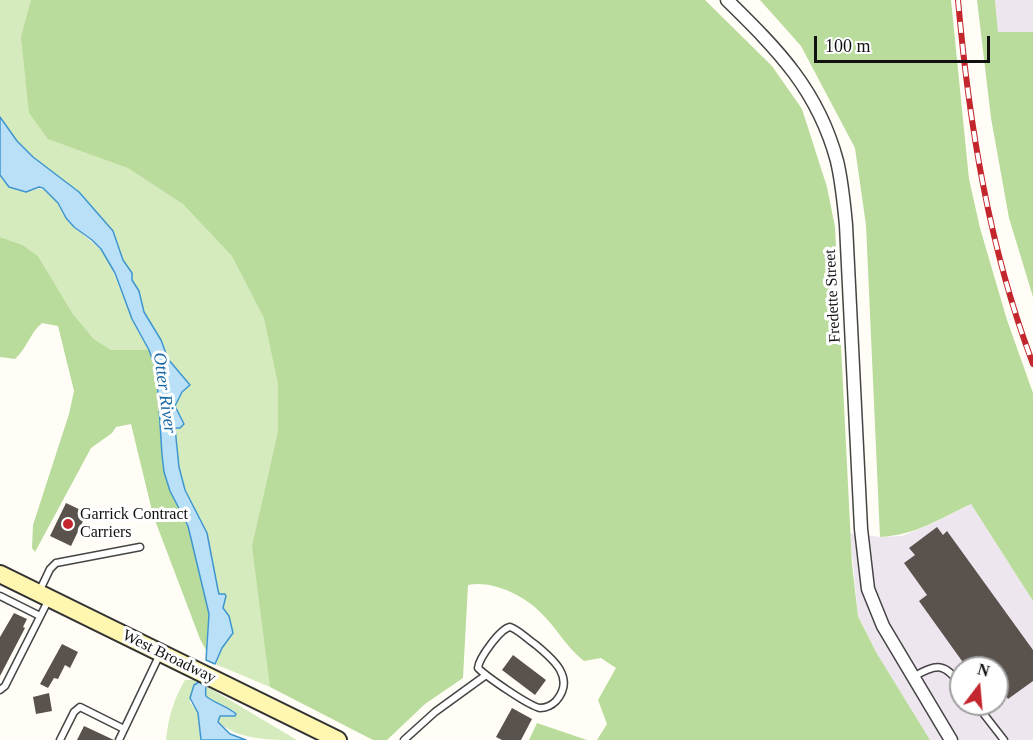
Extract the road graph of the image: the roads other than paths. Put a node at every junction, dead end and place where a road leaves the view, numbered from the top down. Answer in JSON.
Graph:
{"nodes":[{"id":1,"x":727,"y":0,"type":"edge"},
{"id":2,"x":140,"y":547,"type":"dead end"},
{"id":3,"x":0,"y":574,"type":"edge"},
{"id":4,"x":0,"y":596,"type":"edge"},
{"id":5,"x":44,"y":596,"type":"junction"},
{"id":6,"x":40,"y":616,"type":"junction"},
{"id":7,"x":160,"y":653,"type":"junction"},
{"id":8,"x":949,"y":670,"type":"edge"},
{"id":9,"x":486,"y":675,"type":"junction"},
{"id":10,"x":913,"y":676,"type":"junction"},
{"id":11,"x":0,"y":690,"type":"edge"},
{"id":12,"x":985,"y":716,"type":"edge"},
{"id":13,"x":124,"y":729,"type":"junction"},
{"id":14,"x":60,"y":740,"type":"edge"},
{"id":15,"x":119,"y":740,"type":"edge"},
{"id":16,"x":338,"y":740,"type":"edge"},
{"id":17,"x":404,"y":740,"type":"edge"},
{"id":18,"x":951,"y":740,"type":"edge"},
{"id":19,"x":1004,"y":740,"type":"edge"}],
"edges":[{"from":1,"to":10,"type":"street","name":"Fredette Street"},
{"from":2,"to":5,"type":"lane"},
{"from":3,"to":5,"type":"main road","name":"West Broadway"},
{"from":4,"to":6,"type":"lane"},
{"from":5,"to":6,"type":"lane"},
{"from":5,"to":7,"type":"main road","name":"West Broadway"},
{"from":6,"to":11,"type":"lane"},
{"from":7,"to":13,"type":"lane"},
{"from":7,"to":16,"type":"main road","name":"West Broadway"},
{"from":8,"to":10,"type":"lane"},
{"from":9,"to":9,"type":"lane"},
{"from":9,"to":17,"type":"lane"},
{"from":10,"to":18,"type":"street","name":"Fredette Street"},
{"from":12,"to":19,"type":"lane"},
{"from":13,"to":14,"type":"lane"},
{"from":13,"to":15,"type":"lane"}]}
